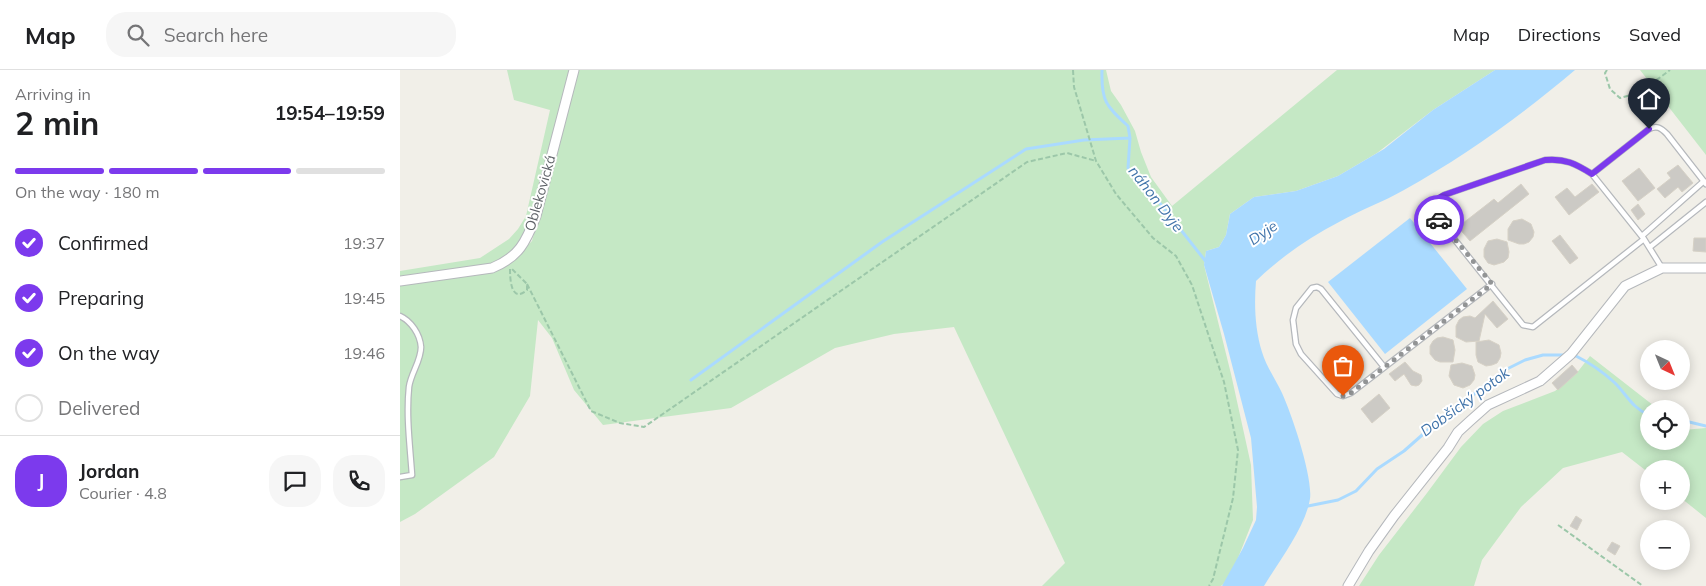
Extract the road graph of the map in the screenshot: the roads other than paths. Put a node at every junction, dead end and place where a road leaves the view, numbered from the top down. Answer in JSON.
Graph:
{"nodes":[{"id":1,"x":574,"y":70,"type":"edge"},
{"id":2,"x":1592,"y":174,"type":"junction"},
{"id":3,"x":1705,"y":183,"type":"edge"},
{"id":4,"x":1706,"y":202,"type":"edge"},
{"id":5,"x":1643,"y":238,"type":"junction"},
{"id":6,"x":1650,"y":247,"type":"junction"},
{"id":7,"x":1662,"y":268,"type":"junction"},
{"id":8,"x":1706,"y":268,"type":"edge"},
{"id":9,"x":400,"y":281,"type":"edge"},
{"id":10,"x":1492,"y":284,"type":"junction"},
{"id":11,"x":400,"y":316,"type":"edge"},
{"id":12,"x":1384,"y":367,"type":"junction"},
{"id":13,"x":400,"y":476,"type":"edge"},
{"id":14,"x":1348,"y":586,"type":"edge"}],
"edges":[{"from":1,"to":9,"type":"street","name":"Oblekovická"},
{"from":2,"to":3,"type":"lane"},
{"from":2,"to":5,"type":"lane"},
{"from":2,"to":10,"type":"lane"},
{"from":3,"to":5,"type":"lane"},
{"from":4,"to":6,"type":"lane"},
{"from":5,"to":6,"type":"lane"},
{"from":5,"to":10,"type":"lane"},
{"from":6,"to":7,"type":"lane"},
{"from":7,"to":8,"type":"street"},
{"from":7,"to":14,"type":"street"},
{"from":10,"to":12,"type":"lane"},
{"from":11,"to":13,"type":"lane"},
{"from":12,"to":12,"type":"lane"}]}
